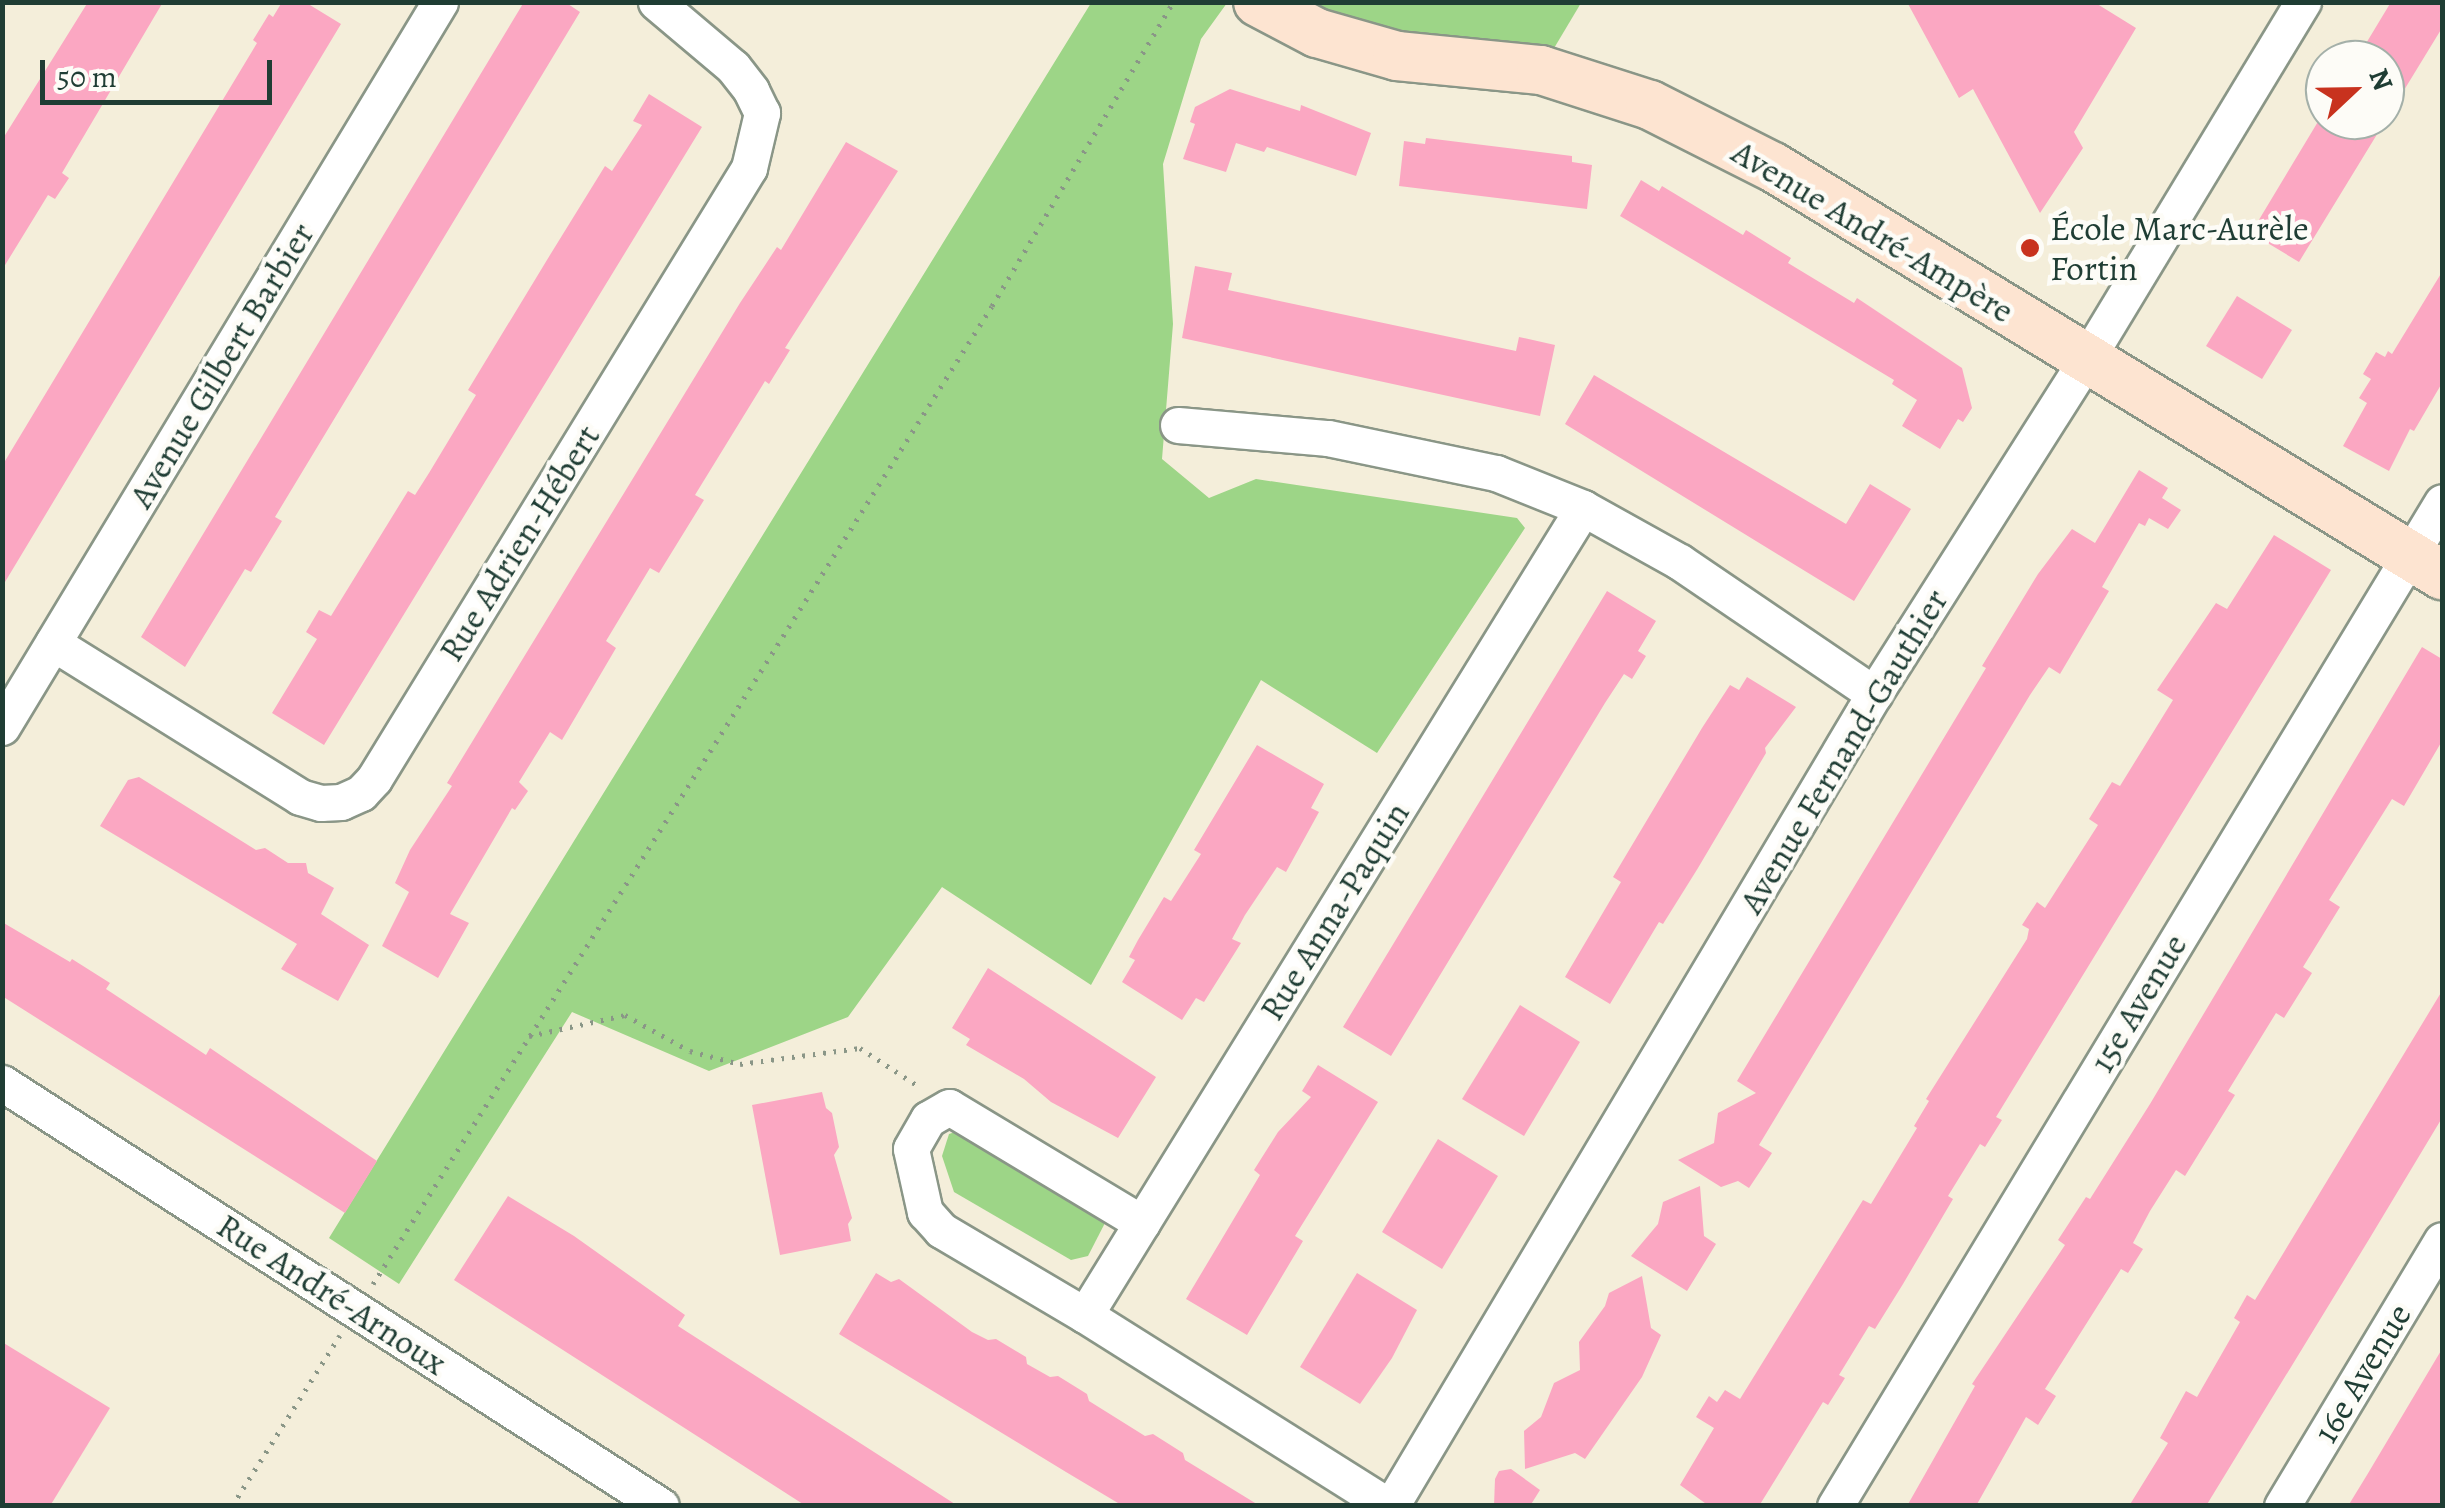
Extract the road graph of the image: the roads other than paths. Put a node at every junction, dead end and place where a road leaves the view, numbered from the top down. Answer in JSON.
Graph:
{"nodes":[{"id":1,"x":440,"y":2,"type":"edge"},
{"id":2,"x":656,"y":2,"type":"edge"},
{"id":3,"x":1258,"y":2,"type":"edge"},
{"id":4,"x":2303,"y":2,"type":"edge"},
{"id":5,"x":2086,"y":360,"type":"junction"},
{"id":6,"x":1178,"y":425,"type":"dead end"},
{"id":7,"x":2442,"y":502,"type":"edge"},
{"id":8,"x":1582,"y":508,"type":"junction"},
{"id":9,"x":2426,"y":565,"type":"edge"},
{"id":10,"x":53,"y":643,"type":"junction"},
{"id":11,"x":1874,"y":694,"type":"junction"},
{"id":12,"x":2,"y":727,"type":"edge"},
{"id":13,"x":2,"y":1084,"type":"edge"},
{"id":14,"x":1142,"y":1223,"type":"junction"},
{"id":15,"x":2442,"y":1240,"type":"edge"},
{"id":16,"x":1086,"y":1314,"type":"junction"},
{"id":17,"x":661,"y":1506,"type":"edge"},
{"id":18,"x":1390,"y":1506,"type":"edge"},
{"id":19,"x":1835,"y":1506,"type":"edge"},
{"id":20,"x":2282,"y":1506,"type":"edge"}],
"edges":[{"from":1,"to":10,"type":"street","name":"Avenue Gilbert Barbier"},
{"from":2,"to":10,"type":"street","name":"Rue Adrien-Hébert"},
{"from":3,"to":5,"type":"street","name":"Avenue André-Ampère"},
{"from":4,"to":5,"type":"street","name":"Avenue Fernand-Gauthier"},
{"from":5,"to":9,"type":"street","name":"Avenue André-Ampère"},
{"from":5,"to":11,"type":"street","name":"Avenue Fernand-Gauthier"},
{"from":6,"to":8,"type":"street"},
{"from":7,"to":9,"type":"street","name":"15e Avenue"},
{"from":8,"to":11,"type":"street"},
{"from":8,"to":14,"type":"street","name":"Rue Anna-Paquin"},
{"from":9,"to":19,"type":"street","name":"15e Avenue"},
{"from":10,"to":12,"type":"street","name":"Avenue Gilbert Barbier"},
{"from":11,"to":18,"type":"street","name":"Avenue Fernand-Gauthier"},
{"from":13,"to":17,"type":"street","name":"Rue André-Arnoux"},
{"from":14,"to":16,"type":"street","name":"Rue Anna-Paquin"},
{"from":14,"to":16,"type":"street"},
{"from":15,"to":20,"type":"street","name":"16e Avenue"},
{"from":16,"to":18,"type":"street"}]}
